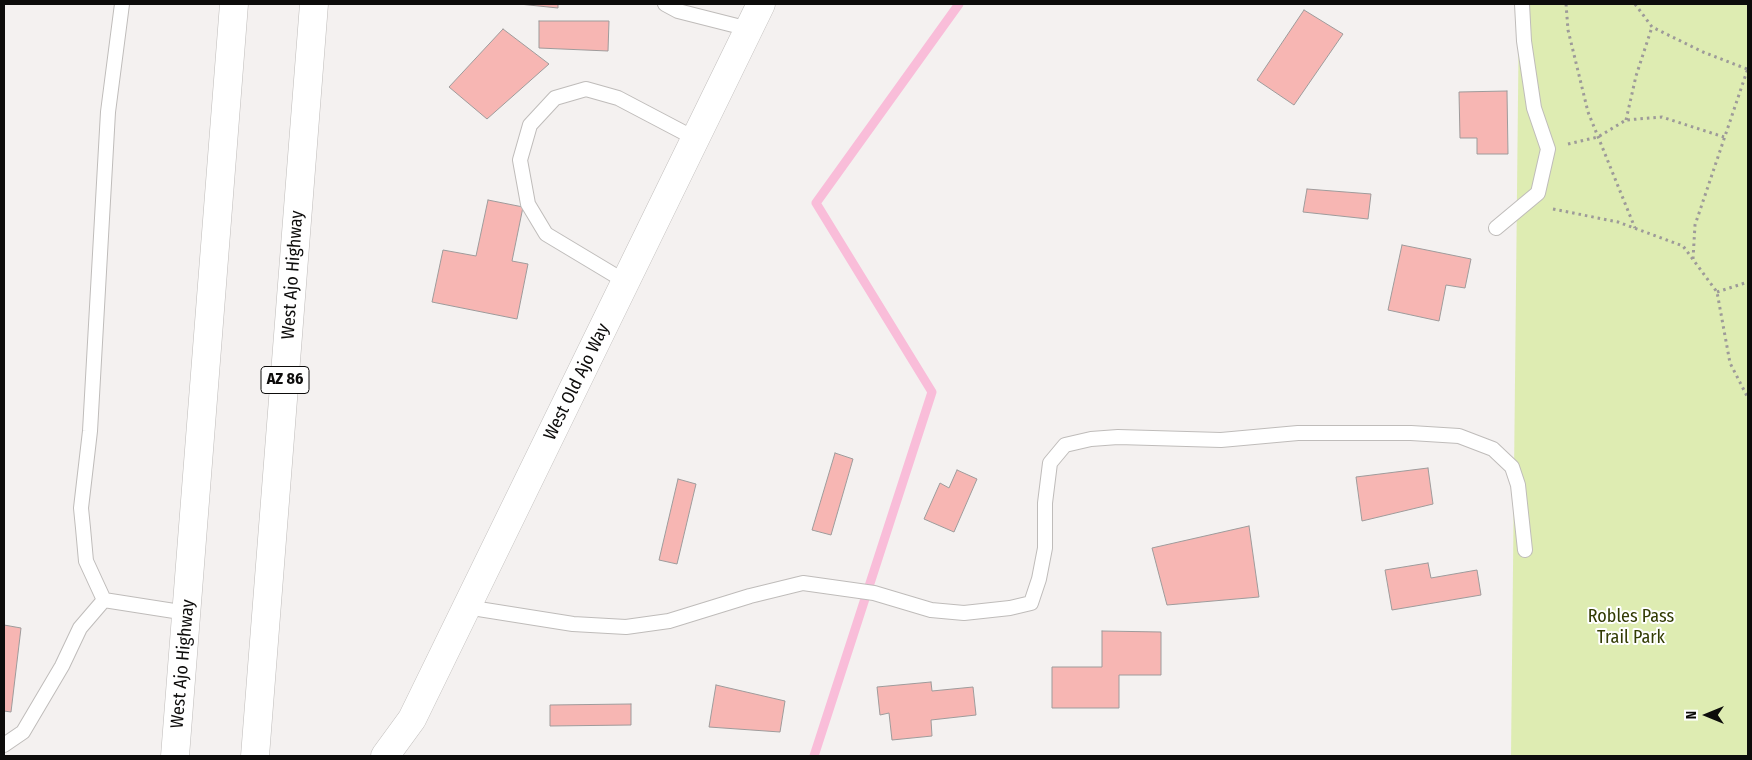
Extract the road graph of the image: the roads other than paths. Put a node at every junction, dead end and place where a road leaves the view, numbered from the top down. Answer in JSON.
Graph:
{"nodes":[{"id":1,"x":122,"y":4,"type":"edge"},
{"id":2,"x":234,"y":4,"type":"edge"},
{"id":3,"x":314,"y":4,"type":"edge"},
{"id":4,"x":666,"y":4,"type":"edge"},
{"id":5,"x":761,"y":4,"type":"edge"},
{"id":6,"x":1522,"y":4,"type":"edge"},
{"id":7,"x":749,"y":29,"type":"junction"},
{"id":8,"x":696,"y":139,"type":"junction"},
{"id":9,"x":1496,"y":228,"type":"dead end"},
{"id":10,"x":626,"y":282,"type":"junction"},
{"id":11,"x":1525,"y":550,"type":"dead end"},
{"id":12,"x":104,"y":600,"type":"junction"},
{"id":13,"x":466,"y":607,"type":"junction"},
{"id":14,"x":187,"y":613,"type":"junction"},
{"id":15,"x":4,"y":745,"type":"edge"},
{"id":16,"x":175,"y":756,"type":"edge"},
{"id":17,"x":255,"y":756,"type":"edge"},
{"id":18,"x":385,"y":756,"type":"edge"}],
"edges":[{"from":1,"to":12,"type":"lane"},
{"from":2,"to":14,"type":"main road","name":"West Ajo Highway"},
{"from":3,"to":17,"type":"main road","name":"West Ajo Highway","number":"AZ 86"},
{"from":4,"to":7,"type":"lane"},
{"from":5,"to":7,"type":"main road","name":"West Old Ajo Way"},
{"from":6,"to":9,"type":"lane"},
{"from":7,"to":8,"type":"main road","name":"West Old Ajo Way"},
{"from":8,"to":10,"type":"main road","name":"West Old Ajo Way"},
{"from":8,"to":10,"type":"lane"},
{"from":10,"to":13,"type":"main road","name":"West Old Ajo Way"},
{"from":11,"to":13,"type":"lane"},
{"from":12,"to":14,"type":"lane"},
{"from":12,"to":15,"type":"lane"},
{"from":13,"to":18,"type":"main road","name":"West Old Ajo Way"},
{"from":14,"to":16,"type":"main road","name":"West Ajo Highway"}]}
